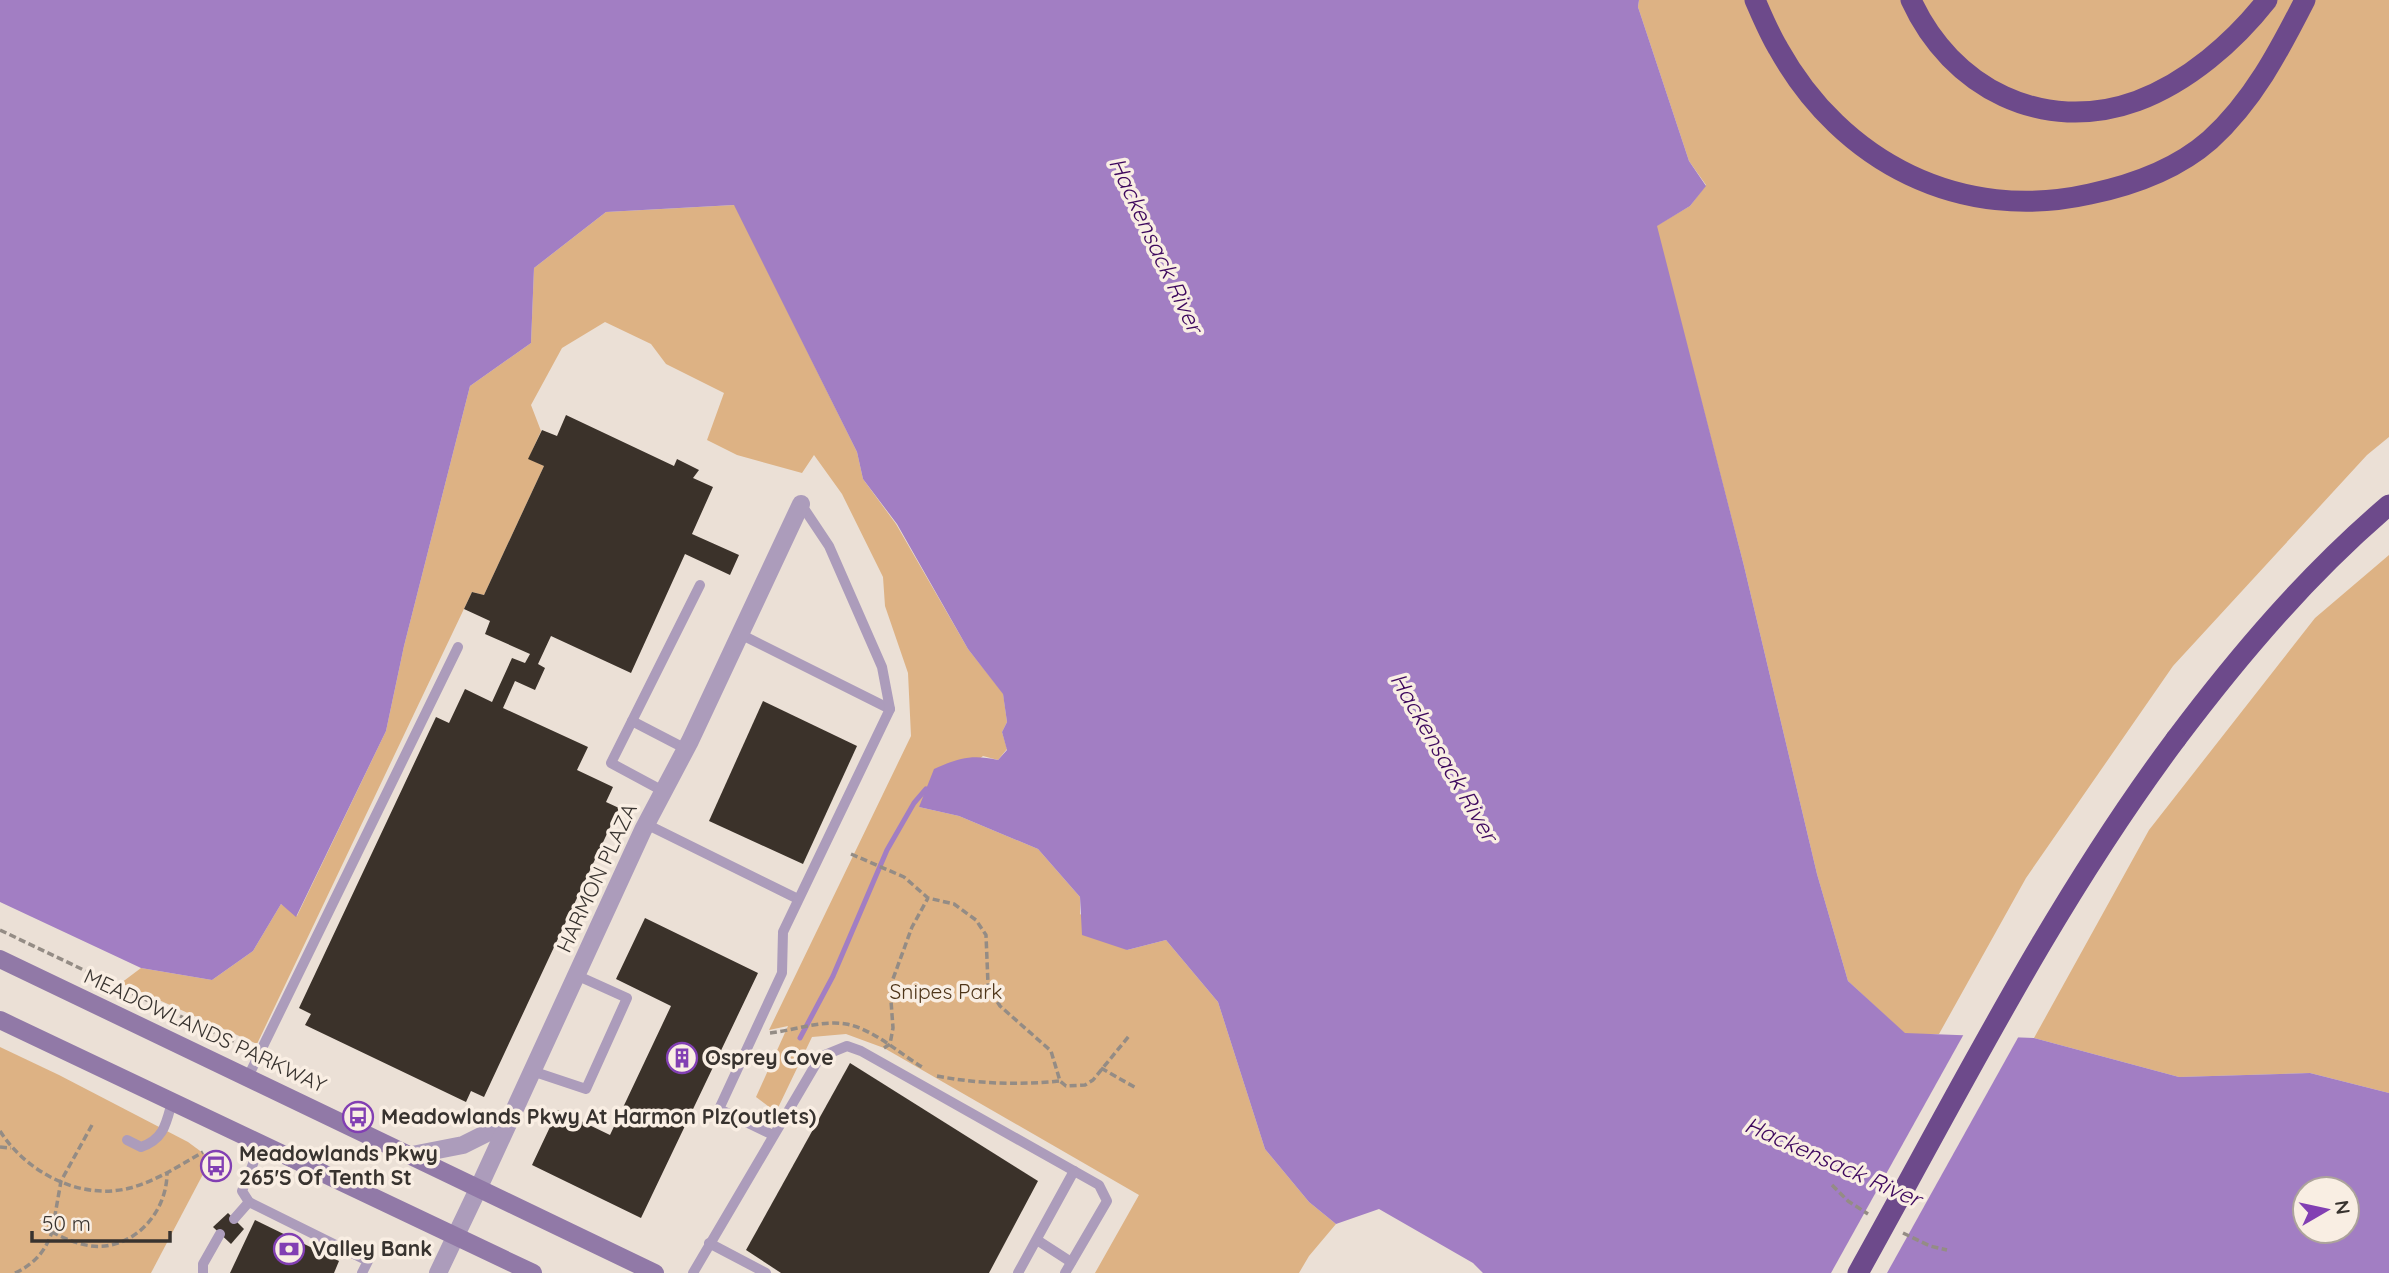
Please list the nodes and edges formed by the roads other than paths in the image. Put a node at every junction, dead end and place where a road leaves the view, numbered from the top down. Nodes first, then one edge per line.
1 (1755, 0) edge
2 (1911, 0) edge
3 (2267, 0) edge
4 (2305, 0) edge
5 (801, 504) joint
6 (2389, 505) edge
7 (700, 585) dead end
8 (740, 634) junction
9 (458, 647) dead end
10 (890, 709) junction
11 (632, 721) junction
12 (686, 749) junction
13 (663, 791) junction
14 (646, 824) junction
15 (799, 899) junction
16 (0, 959) edge
17 (576, 975) junction
18 (0, 1020) edge
19 (532, 1071) junction
20 (248, 1077) junction
21 (172, 1102) junction
22 (509, 1122) junction
23 (774, 1135) junction
24 (127, 1140) dead end
25 (261, 1144) junction
26 (412, 1155) junction
27 (1074, 1171) junction
28 (479, 1187) junction
29 (249, 1202) junction
30 (234, 1219) dead end
31 (220, 1234) dead end
32 (455, 1237) junction
33 (1037, 1240) junction
34 (709, 1243) junction
35 (1068, 1268) edge
36 (204, 1273) edge
37 (362, 1273) edge
38 (438, 1273) edge
39 (533, 1273) edge
40 (655, 1273) edge
41 (693, 1273) edge
42 (766, 1273) edge
43 (1018, 1273) edge
44 (1858, 1273) edge

1 - 4 highway
2 - 3 highway
5 - 8 street, HARMON PLAZA
5 - 10 lane
6 - 44 highway, bridge
7 - 11 lane
8 - 10 lane
8 - 12 street, HARMON PLAZA
9 - 20 lane
10 - 15 lane
11 - 12 lane
11 - 13 lane
12 - 13 street, HARMON PLAZA
13 - 14 street, HARMON PLAZA
14 - 15 lane
14 - 17 street, HARMON PLAZA
15 - 23 lane
16 - 20 main road, MEADOWLANDS PARKWAY
17 - 19 street, HARMON PLAZA
17 - 19 lane
18 - 21 main road
19 - 22 street, HARMON PLAZA
20 - 26 main road, MEADOWLANDS PARKWAY
21 - 24 lane
21 - 25 main road
22 - 26 street
22 - 28 street, HARMON PLAZA
23 - 27 lane
23 - 34 lane
25 - 29 lane
25 - 32 main road
26 - 28 main road, MEADOWLANDS PARKWAY
27 - 33 lane
27 - 35 lane
28 - 32 street, HARMON PLAZA
28 - 40 main road, MEADOWLANDS PARKWAY
29 - 30 lane
29 - 37 lane
31 - 36 lane
32 - 38 street, HARMON PLAZA
32 - 39 main road
33 - 35 lane
33 - 43 lane
34 - 41 lane
34 - 42 lane

